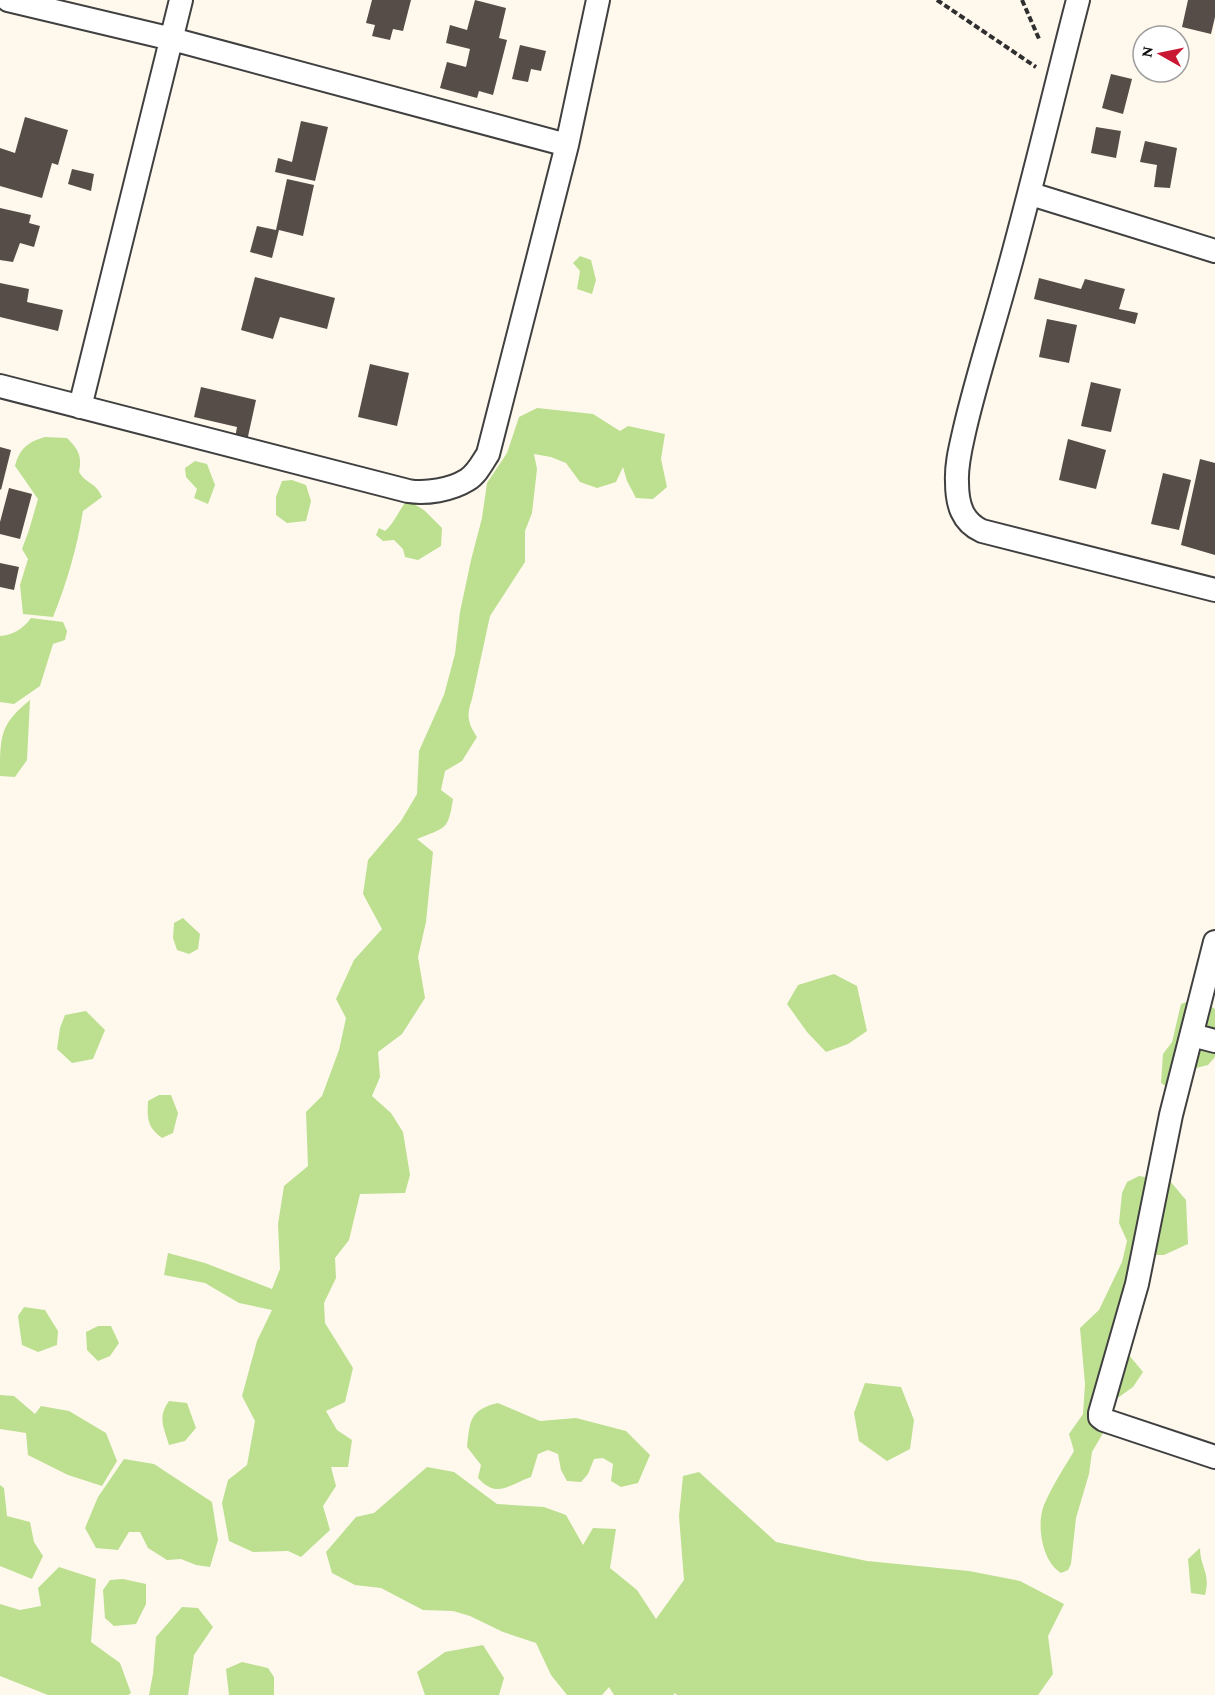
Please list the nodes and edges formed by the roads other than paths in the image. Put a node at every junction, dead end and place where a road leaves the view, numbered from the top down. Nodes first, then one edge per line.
1 (8, 0) edge
2 (181, 0) edge
3 (598, 0) edge
4 (1078, 0) edge
5 (172, 39) junction
6 (567, 145) junction
7 (1031, 194) junction
8 (1215, 251) edge
9 (0, 386) edge
10 (80, 407) junction
11 (1215, 590) edge
12 (1215, 942) edge
13 (1192, 1035) junction
14 (1215, 1041) edge
15 (1215, 1457) edge

1 - 5 street
2 - 5 street
3 - 6 street
4 - 7 street
5 - 6 street
5 - 10 street
6 - 10 street
7 - 8 street
7 - 11 street
9 - 10 street
12 - 13 street
13 - 14 street
13 - 15 street

